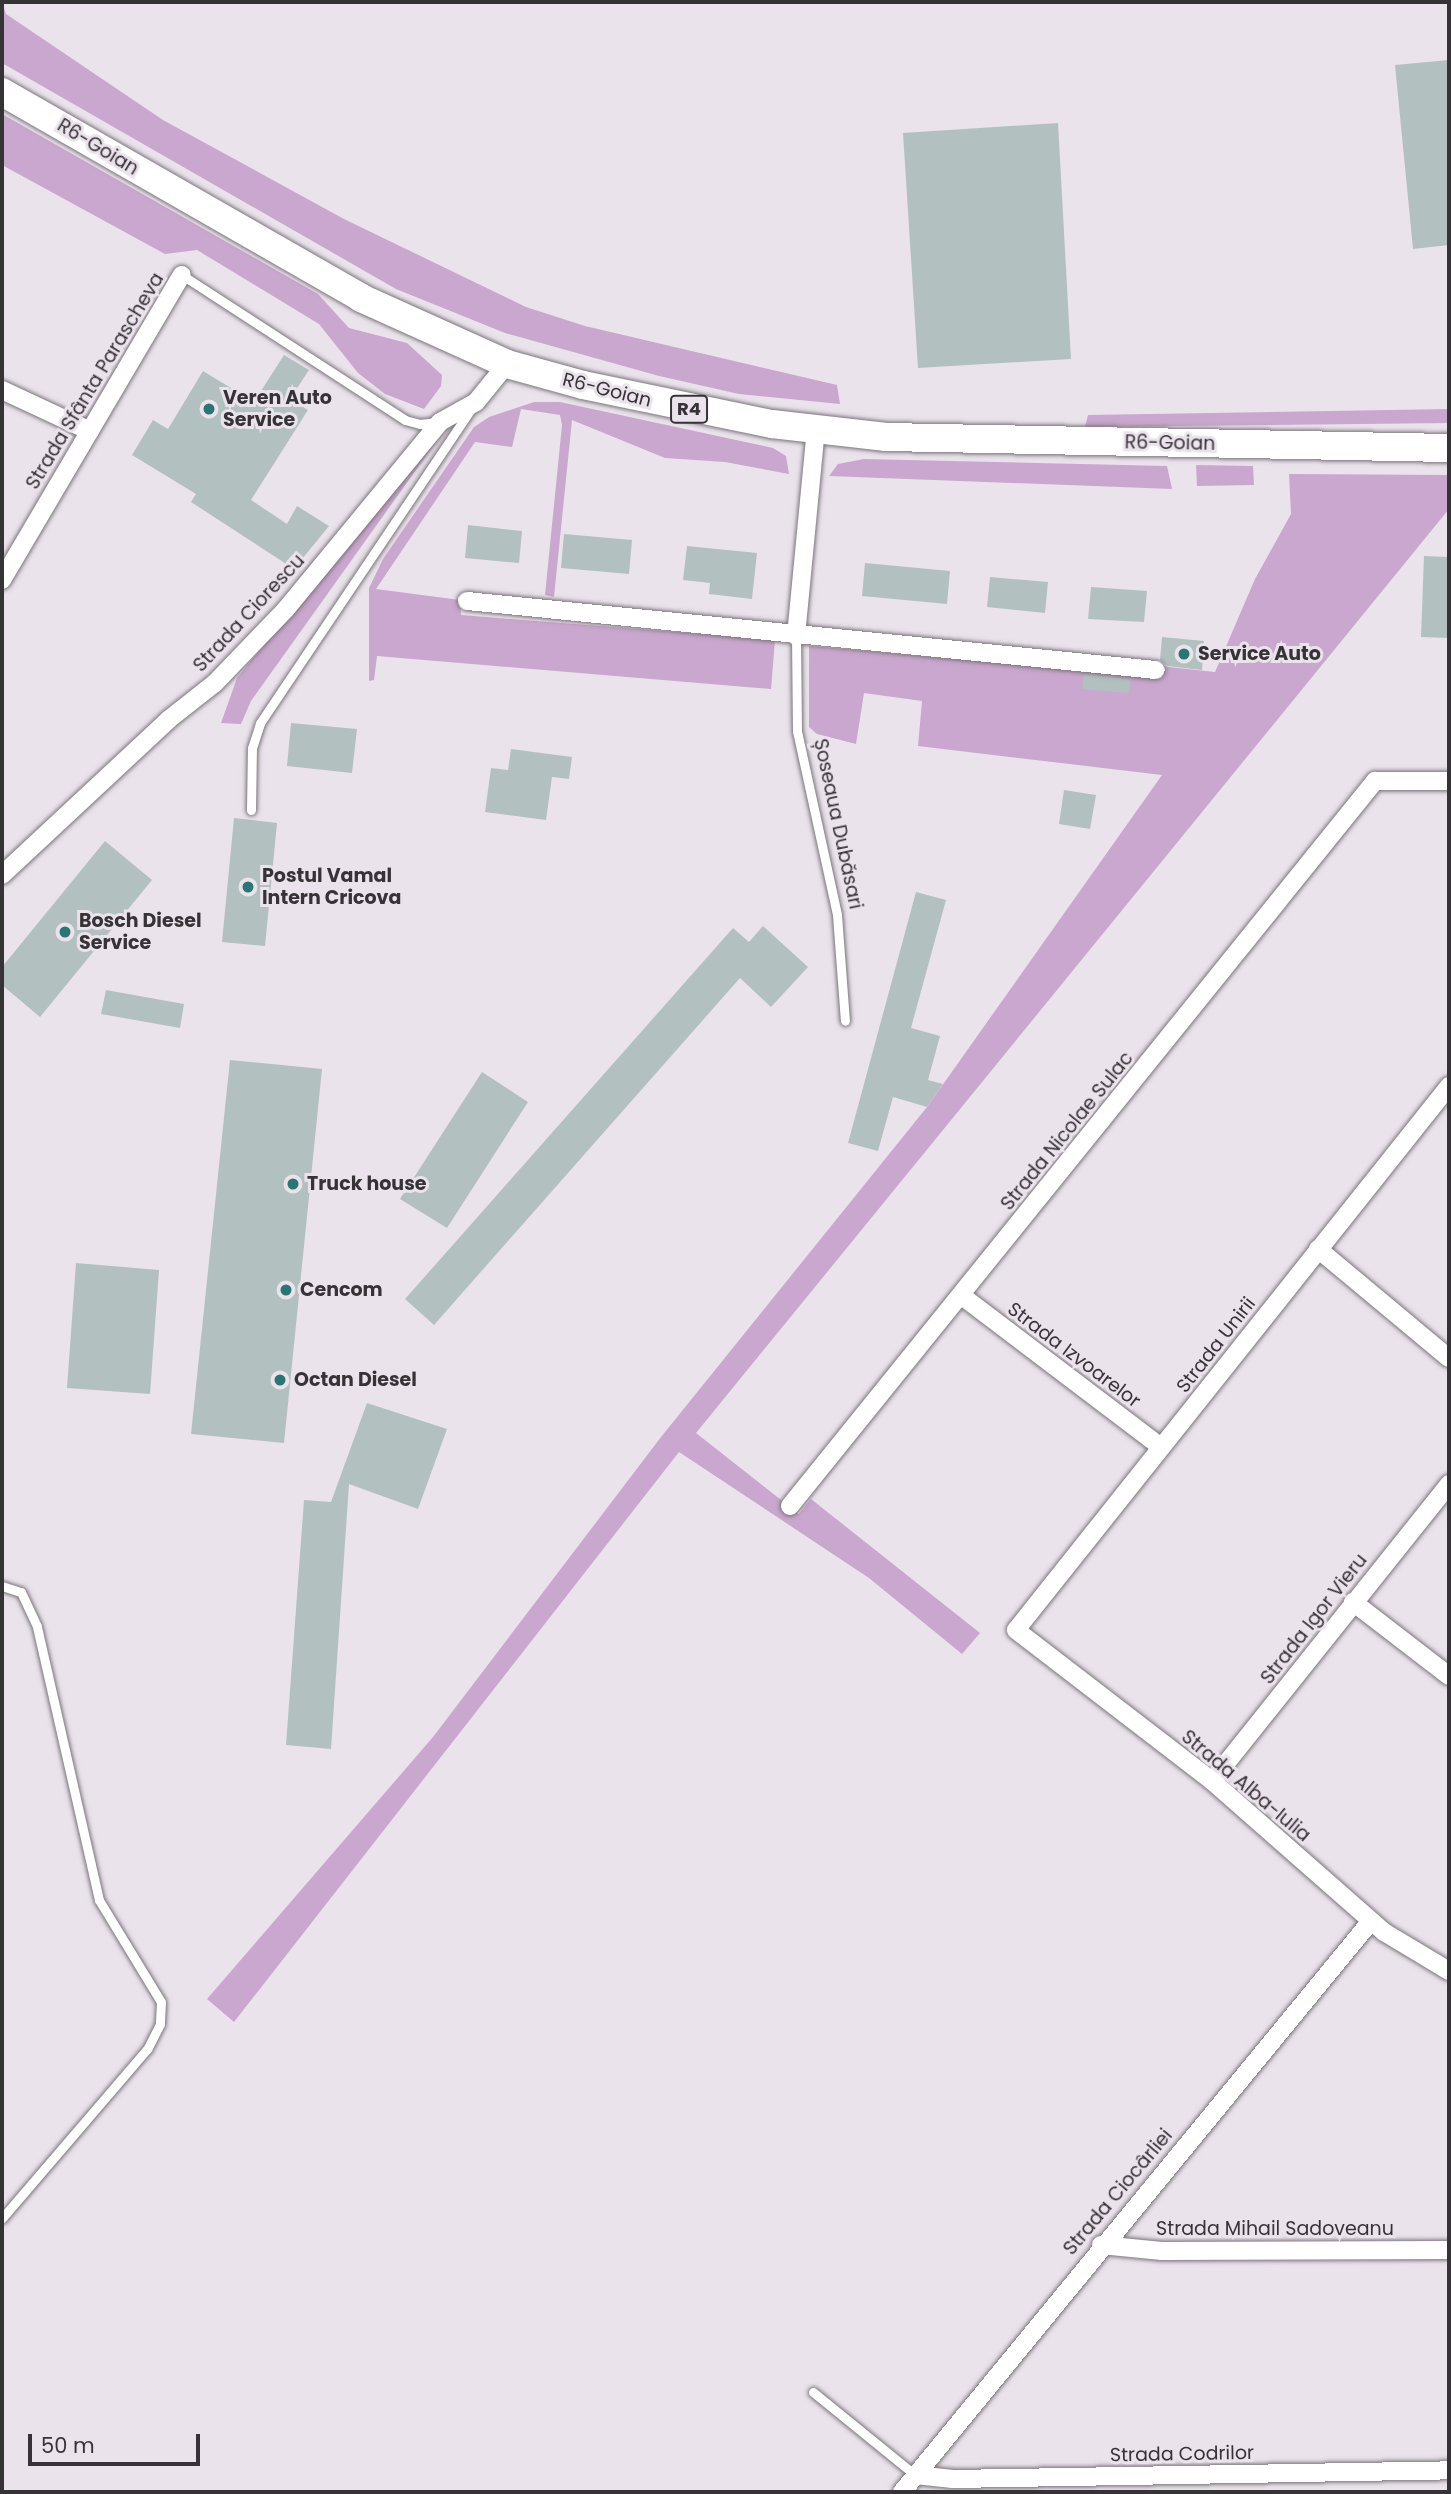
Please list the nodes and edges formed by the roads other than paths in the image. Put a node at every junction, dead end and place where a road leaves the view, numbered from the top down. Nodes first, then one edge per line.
1 (2, 92) edge
2 (182, 275) joint
3 (507, 364) junction
4 (2, 390) edge
5 (476, 402) junction
6 (440, 422) junction
7 (816, 429) junction
8 (90, 431) junction
9 (1449, 448) edge
10 (2, 580) edge
11 (467, 601) dead end
12 (796, 636) junction
13 (1156, 670) dead end
14 (1449, 781) edge
15 (251, 810) dead end
16 (2, 875) edge
17 (845, 1021) dead end
18 (1449, 1086) edge
19 (1318, 1249) junction
20 (962, 1296) junction
21 (1449, 1358) edge
22 (1161, 1447) junction
23 (1449, 1484) edge
24 (790, 1506) dead end
25 (2, 1586) edge
26 (1353, 1602) junction
27 (1016, 1630) joint
28 (1449, 1676) edge
29 (1212, 1782) junction
30 (1371, 1921) junction
31 (1449, 1971) edge
32 (2, 2218) edge
33 (1101, 2245) junction
34 (1449, 2250) edge
35 (813, 2392) dead end
36 (1449, 2470) edge
37 (915, 2475) junction
38 (902, 2492) edge

1 - 3 main road, R6-Goian / R4
2 - 6 lane
2 - 8 street, Strada Sfânta Parascheva
3 - 5 street, Strada Ciorescu
3 - 7 main road, R6-Goian / R4
4 - 8 street
5 - 6 street, Strada Ciorescu
5 - 15 lane
6 - 16 street, Strada Ciorescu
7 - 9 main road, R6-Goian / R4
7 - 12 street, Șoseaua Dubăsari
8 - 10 street, Strada Sfânta Parascheva
11 - 12 street
12 - 13 street
12 - 17 lane, Șoseaua Dubăsari
14 - 20 street, Strada Nicolae Sulac
18 - 19 street, Strada Unirii
19 - 21 street
19 - 22 street, Strada Unirii
20 - 22 street, Strada Izvoarelor
20 - 24 street, Strada Nicolae Sulac
22 - 27 street, Strada Unirii
23 - 26 street, Strada Igor Vieru
25 - 32 lane
26 - 28 street
26 - 29 street, Strada Igor Vieru
27 - 29 street, Strada Alba-Iulia
29 - 30 street, Strada Alba-Iulia
30 - 31 street, Strada Alba-Iulia
30 - 33 street, Strada Ciocârliei
33 - 34 street, Strada Mihail Sadoveanu
33 - 37 street, Strada Ciocârliei
35 - 37 lane
36 - 37 street, Strada Codrilor
37 - 38 street, Strada Ciocârliei

